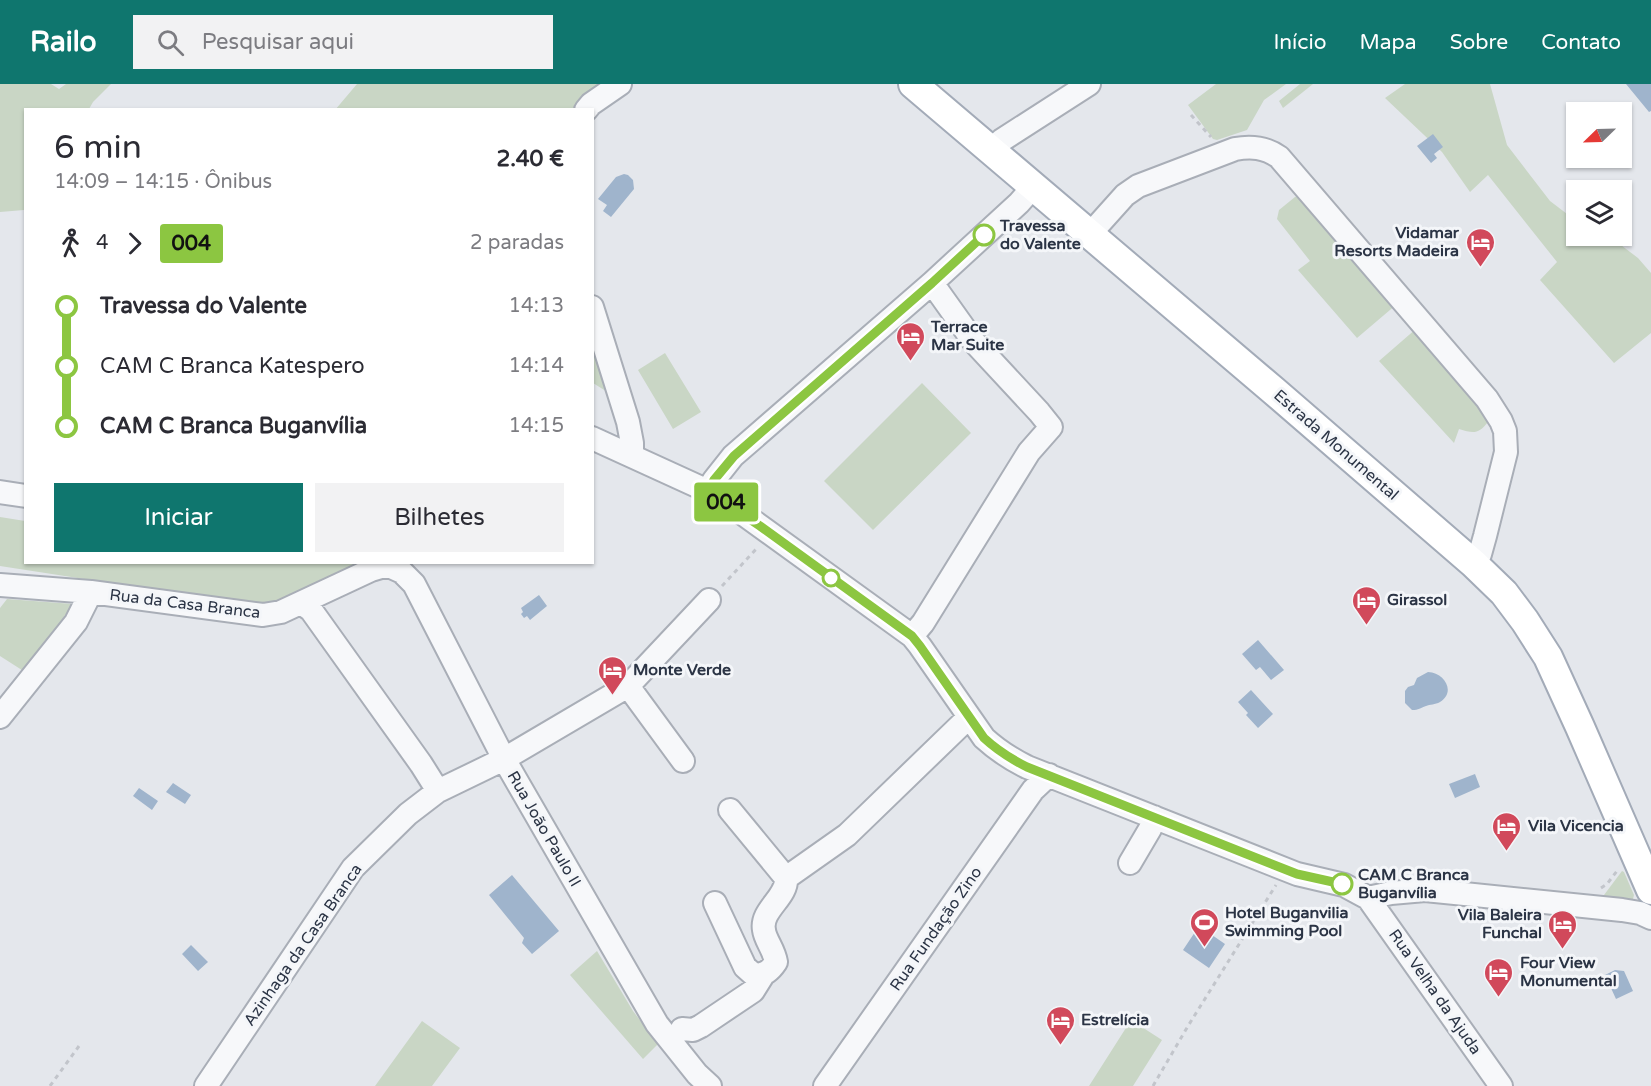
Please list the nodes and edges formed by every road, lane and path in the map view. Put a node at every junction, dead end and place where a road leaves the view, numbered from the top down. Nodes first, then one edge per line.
1 (620, 84) edge
2 (913, 84) edge
3 (1089, 84) edge
4 (588, 108) edge
5 (1191, 115) dead end
6 (991, 150) junction
7 (1224, 152) junction
8 (1034, 186) junction
9 (1090, 234) junction
10 (932, 283) junction
11 (594, 313) edge
12 (594, 439) edge
13 (632, 456) junction
14 (708, 491) junction
15 (0, 492) edge
16 (24, 496) edge
17 (763, 541) dead end
18 (1474, 564) junction
19 (385, 565) edge
20 (0, 585) edge
21 (91, 592) junction
22 (709, 600) joint
23 (302, 603) junction
24 (912, 636) junction
25 (628, 686) junction
26 (0, 717) edge
27 (969, 717) junction
28 (504, 759) junction
29 (683, 761) dead end
30 (1049, 775) junction
31 (438, 791) junction
32 (730, 810) dead end
33 (1619, 815) junction
34 (1154, 818) junction
35 (1651, 846) edge
36 (1130, 863) dead end
37 (1620, 864) dead end
38 (786, 878) junction
39 (1279, 880) dead end
40 (1651, 890) edge
41 (1598, 891) dead end
42 (1368, 898) junction
43 (715, 903) dead end
44 (1651, 918) edge
45 (763, 975) junction
46 (682, 1029) dead end
47 (79, 1046) dead end
48 (50, 1086) edge
49 (206, 1086) edge
50 (710, 1086) edge
51 (825, 1086) edge
52 (1153, 1086) edge
53 (1501, 1086) edge

1 - 4 street
2 - 6 main road, Estrada Monumental
3 - 6 street
5 - 7 path
6 - 8 main road, Estrada Monumental
7 - 9 street
7 - 18 street
8 - 9 main road, Estrada Monumental
8 - 10 street
9 - 18 main road, Estrada Monumental
10 - 14 street
10 - 24 street
11 - 13 street
12 - 13 street
13 - 14 street
14 - 24 street
15 - 16 street
17 - 22 path
18 - 33 main road, Estrada Monumental
19 - 23 street, Rua da Casa Branca
19 - 28 street, Rua João Paulo II
20 - 21 street, Rua da Casa Branca
21 - 23 street, Rua da Casa Branca
21 - 26 street
22 - 25 street, Azinhaga da Casa Branca
23 - 31 street
24 - 27 street
25 - 28 street, Azinhaga da Casa Branca
25 - 29 street
27 - 30 street
27 - 38 street
28 - 31 street, Azinhaga da Casa Branca
28 - 50 street, Rua João Paulo II
30 - 34 street
30 - 51 street, Rua Fundação Zino
31 - 49 street, Azinhaga da Casa Branca
32 - 38 street
33 - 35 main road
33 - 40 main road, Estrada Monumental
34 - 36 street
34 - 42 street
37 - 41 path
38 - 45 street
39 - 52 path
42 - 44 street
42 - 53 street, Rua Velha da Ajuda
43 - 45 street
45 - 46 street
47 - 48 path

